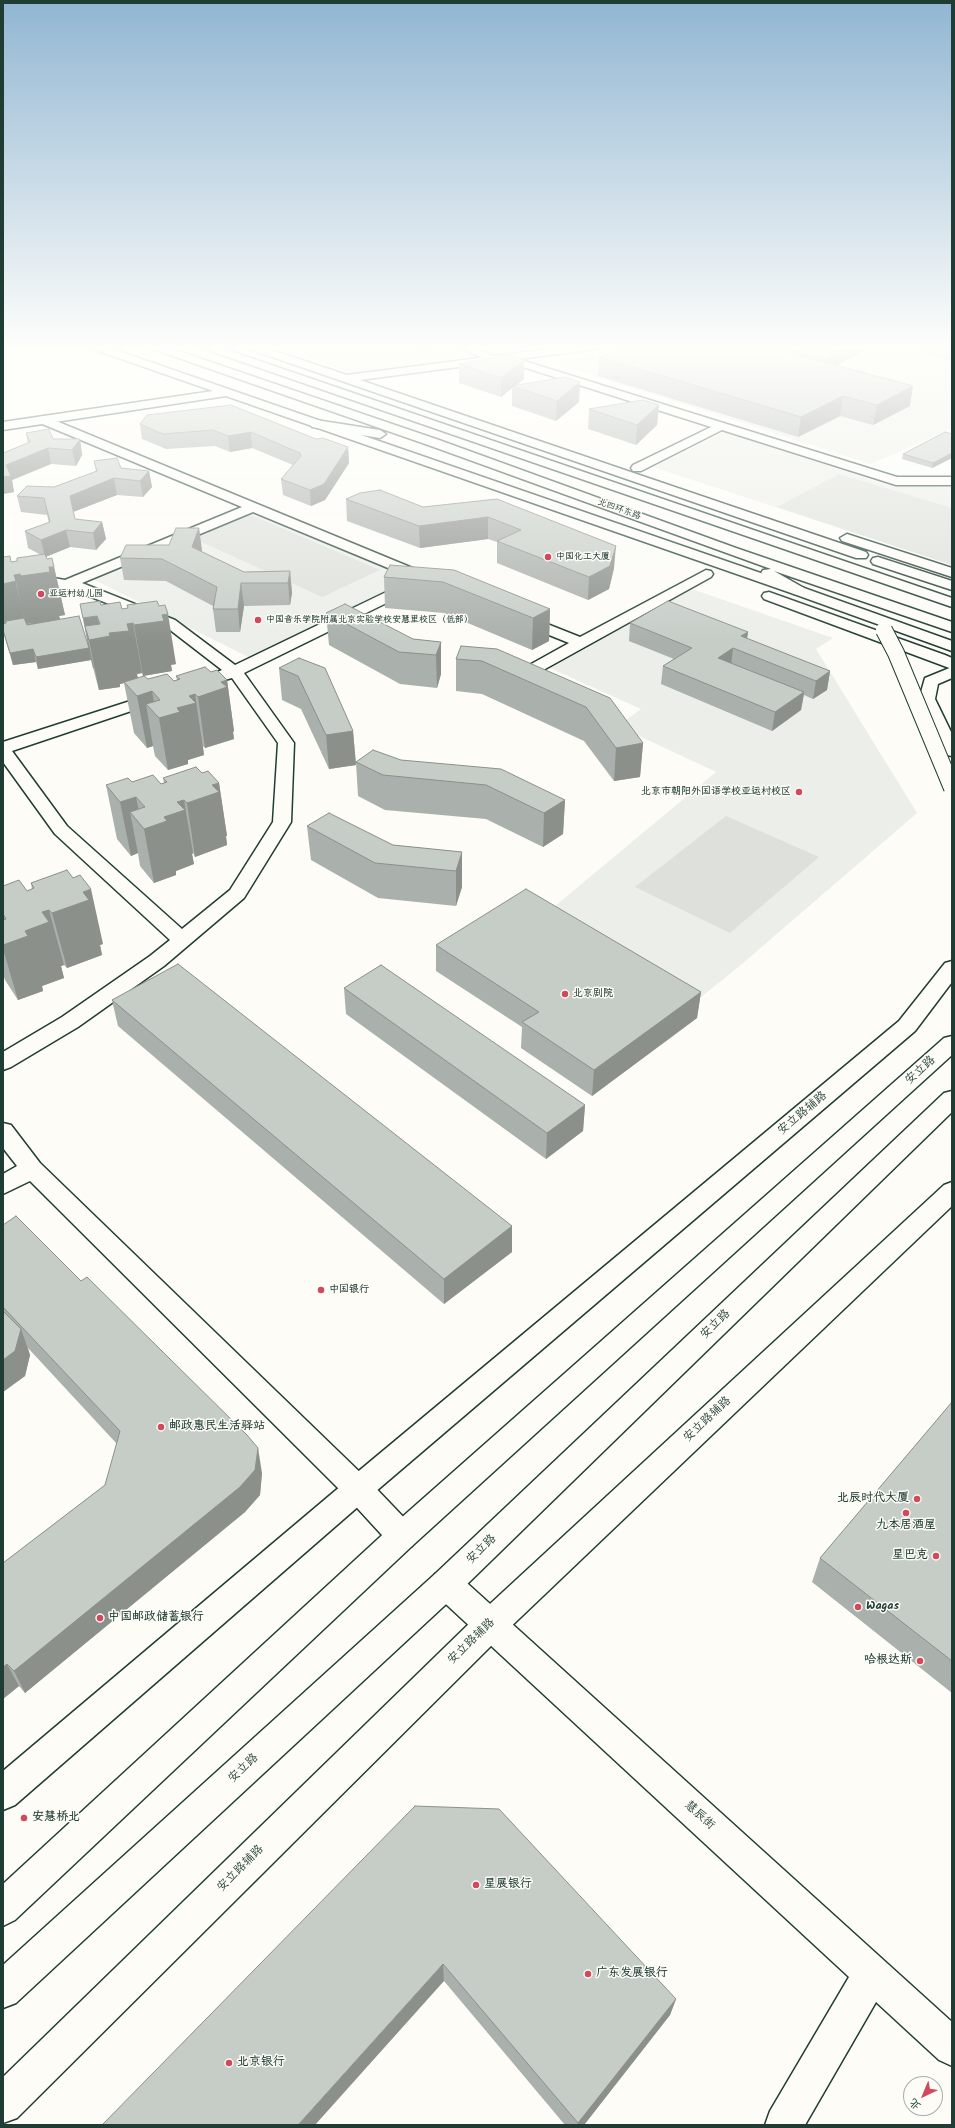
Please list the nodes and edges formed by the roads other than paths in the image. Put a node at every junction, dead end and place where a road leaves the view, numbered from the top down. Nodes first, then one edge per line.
1 (102, 444) edge
2 (374, 444) edge
3 (439, 444) edge
4 (493, 444) edge
5 (536, 444) edge
6 (565, 444) edge
7 (684, 444) edge
8 (779, 444) edge
9 (427, 463) junction
10 (637, 468) junction
11 (952, 481) edge
12 (253, 507) junction
13 (756, 534) junction
14 (731, 551) junction
15 (861, 555) junction
16 (663, 558) dead end
17 (692, 569) dead end
18 (3, 573) edge
19 (952, 573) edge
20 (706, 574) junction
21 (922, 576) junction
22 (721, 579) dead end
23 (952, 579) edge
24 (65, 585) junction
25 (952, 586) edge
26 (799, 592) junction
27 (759, 593) dead end
28 (952, 603) edge
29 (507, 612) edge
30 (870, 616) junction
31 (952, 627) edge
32 (580, 643) junction
33 (952, 646) edge
34 (952, 664) edge
35 (233, 672) junction
36 (952, 672) edge
37 (521, 676) edge
38 (203, 682) edge
39 (174, 692) edge
40 (3, 749) edge
41 (952, 751) edge
42 (952, 788) edge
43 (182, 940) junction
44 (952, 968) edge
45 (952, 1043) edge
46 (3, 1062) edge
47 (952, 1099) edge
48 (3, 1131) edge
49 (32, 1169) junction
50 (3, 1185) edge
51 (952, 1191) edge
52 (358, 1490) junction
53 (402, 1536) junction
54 (446, 1584) junction
55 (489, 1626) junction
56 (3, 1793) edge
57 (3, 1908) edge
58 (872, 1973) junction
59 (3, 1990) edge
60 (952, 2047) edge
61 (3, 2104) edge
62 (784, 2125) edge

1 - 12 main road
2 - 9 main road, 北四环东路
3 - 14 main road, 北四环东路
4 - 13 main road
5 - 15 main road
6 - 10 main road
7 - 10 main road
8 - 11 main road
9 - 16 main road
9 - 26 main road, 北四环东路
10 - 19 main road
12 - 24 main road
12 - 35 main road
13 - 15 main road
13 - 28 main road
14 - 26 main road
14 - 31 main road, 北四环东路
15 - 21 main road
17 - 20 main road
18 - 24 main road
20 - 22 main road
20 - 32 main road
21 - 23 main road
21 - 25 main road
24 - 35 main road
26 - 30 main road
27 - 34 main road
29 - 32 main road
30 - 33 main road
30 - 42 main road, bridge
32 - 37 main road
35 - 38 main road
35 - 43 main road
36 - 41 main road
39 - 40 main road
40 - 43 main road
43 - 46 main road
44 - 52 main road, 安立路辅路
45 - 53 main road, 安立路
47 - 54 main road, 安立路
48 - 49 main road
49 - 50 main road
49 - 52 main road
51 - 55 main road, 安立路辅路
52 - 53 main road
52 - 56 main road, 安立路辅路
53 - 57 main road, 安立路
54 - 55 main road, 慧辰街
54 - 59 main road, 安立路
55 - 58 main road, 慧辰街
55 - 61 main road, 安立路辅路
58 - 60 main road, 慧辰街
58 - 62 main road

